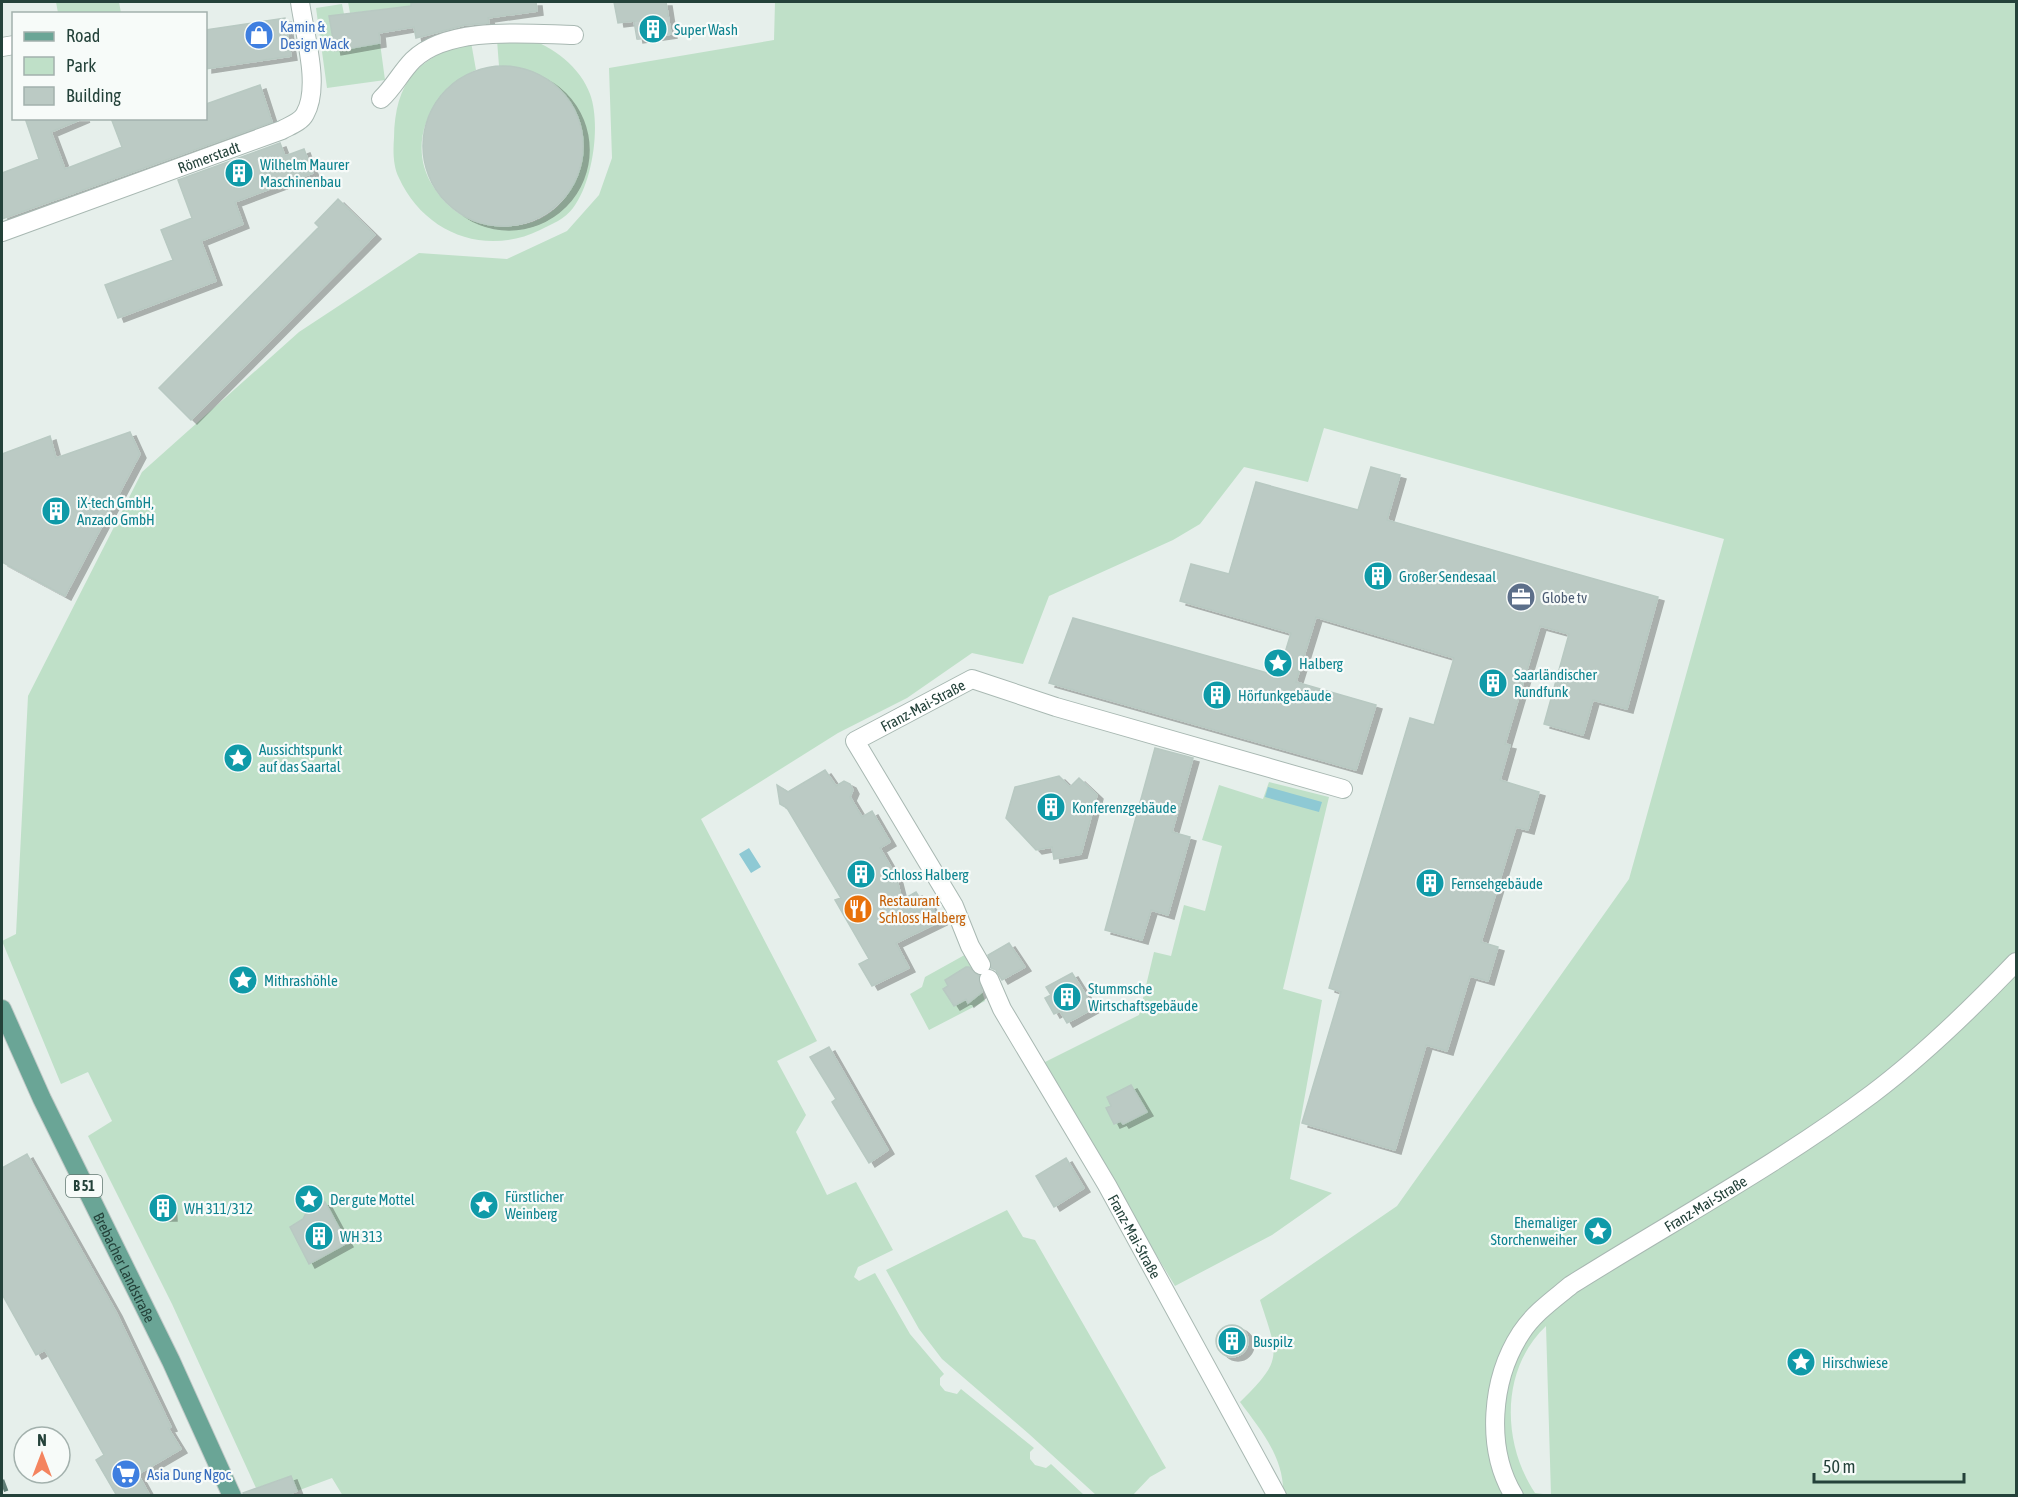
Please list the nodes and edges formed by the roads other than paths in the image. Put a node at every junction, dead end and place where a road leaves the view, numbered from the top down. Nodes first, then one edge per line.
1 (300, 2) edge
2 (574, 34) dead end
3 (381, 99) dead end
4 (2, 232) edge
5 (1343, 789) dead end
6 (2016, 962) edge
7 (2, 1009) edge
8 (232, 1496) edge
9 (1277, 1496) edge
10 (1514, 1496) edge

1 - 4 street, Römerstadt
2 - 3 street
5 - 9 street, Franz-Mai-Straße
6 - 10 street, Franz-Mai-Straße
7 - 8 main road, Brebacher Landstraße / B 51

